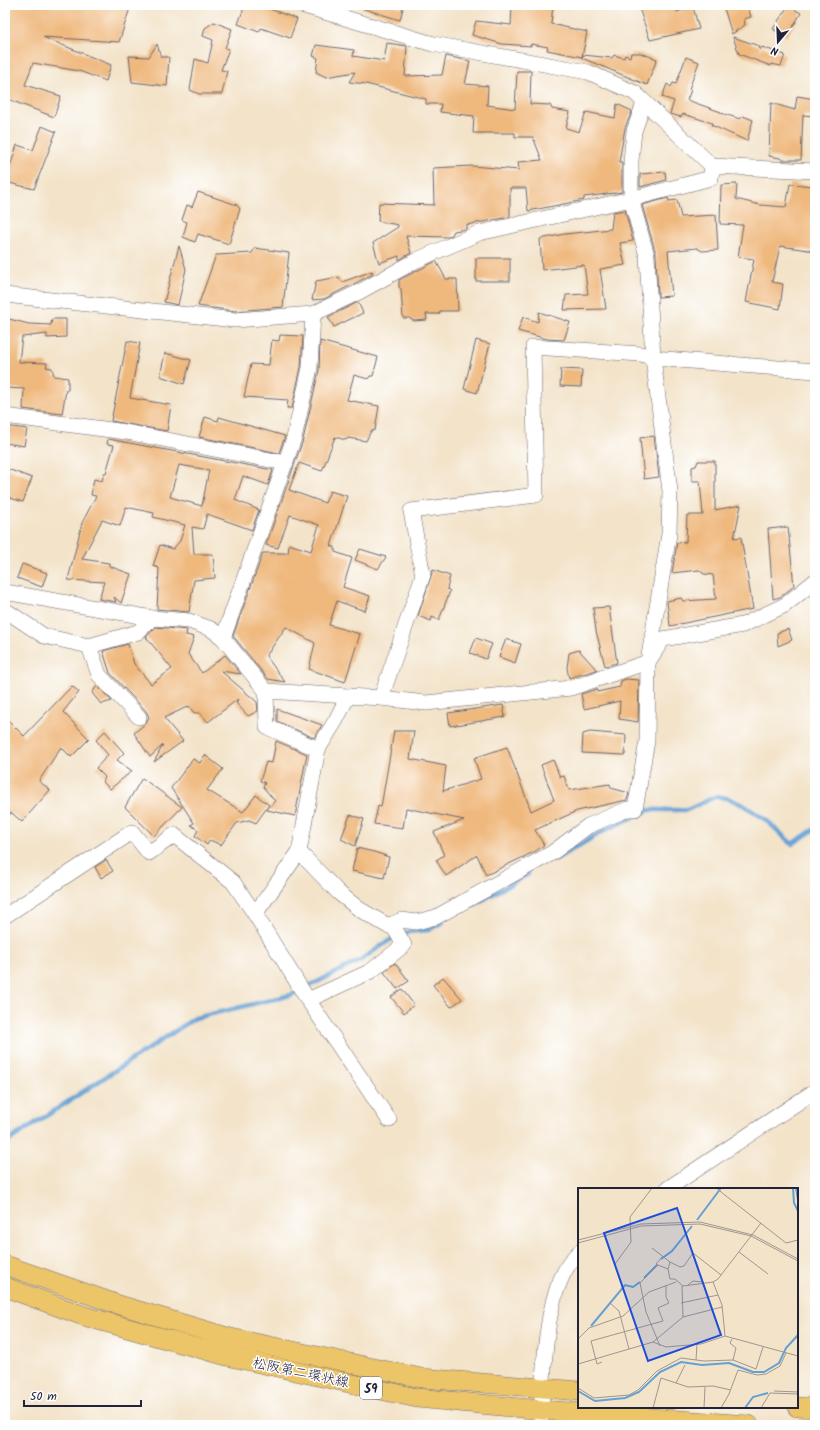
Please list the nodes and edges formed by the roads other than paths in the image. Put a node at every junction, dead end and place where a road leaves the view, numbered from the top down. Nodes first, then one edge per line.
1 (301, 5) edge
2 (644, 103) junction
3 (712, 166) junction
4 (815, 171) edge
5 (631, 199) junction
6 (5, 295) edge
7 (313, 314) junction
8 (653, 358) junction
9 (815, 371) edge
10 (5, 416) edge
11 (286, 463) junction
12 (815, 581) edge
13 (5, 592) edge
14 (5, 610) edge
15 (152, 618) junction
16 (223, 638) junction
17 (89, 646) junction
18 (648, 662) junction
19 (266, 690) junction
20 (348, 696) junction
21 (381, 698) junction
22 (139, 716) dead end
23 (318, 749) junction
24 (299, 852) junction
25 (255, 914) junction
26 (5, 916) edge
27 (393, 925) junction
28 (307, 999) junction
29 (815, 1091) edge
30 (389, 1120) dead end
31 (669, 1188) edge
32 (578, 1253) edge
33 (5, 1265) edge
34 (5, 1287) edge
35 (544, 1389) junction
36 (578, 1392) edge
37 (798, 1407) edge
38 (815, 1408) edge
39 (541, 1418) edge
40 (749, 1425) edge

1 - 2 street
2 - 3 street
2 - 5 street
3 - 4 street
3 - 5 street
5 - 7 street
5 - 8 street
6 - 7 street
7 - 11 street
8 - 9 street
8 - 18 street
8 - 21 street
10 - 11 street
11 - 16 street
12 - 18 street
13 - 15 street
14 - 17 street
15 - 16 street
15 - 17 street
16 - 19 street
17 - 22 street
18 - 21 street
18 - 27 street
19 - 20 street
19 - 23 street
20 - 21 street
20 - 23 street
23 - 24 street
24 - 25 street
24 - 27 street
25 - 26 street
25 - 28 street
27 - 28 street
28 - 30 street
29 - 31 street
32 - 35 street
33 - 35 main road, 松阪第二環状線 / 59
34 - 39 main road, 松阪第二環状線 / 59
35 - 36 main road, 松阪第二環状線 / 59
35 - 39 street
37 - 38 main road
39 - 40 main road, 松阪第二環状線 / 59

